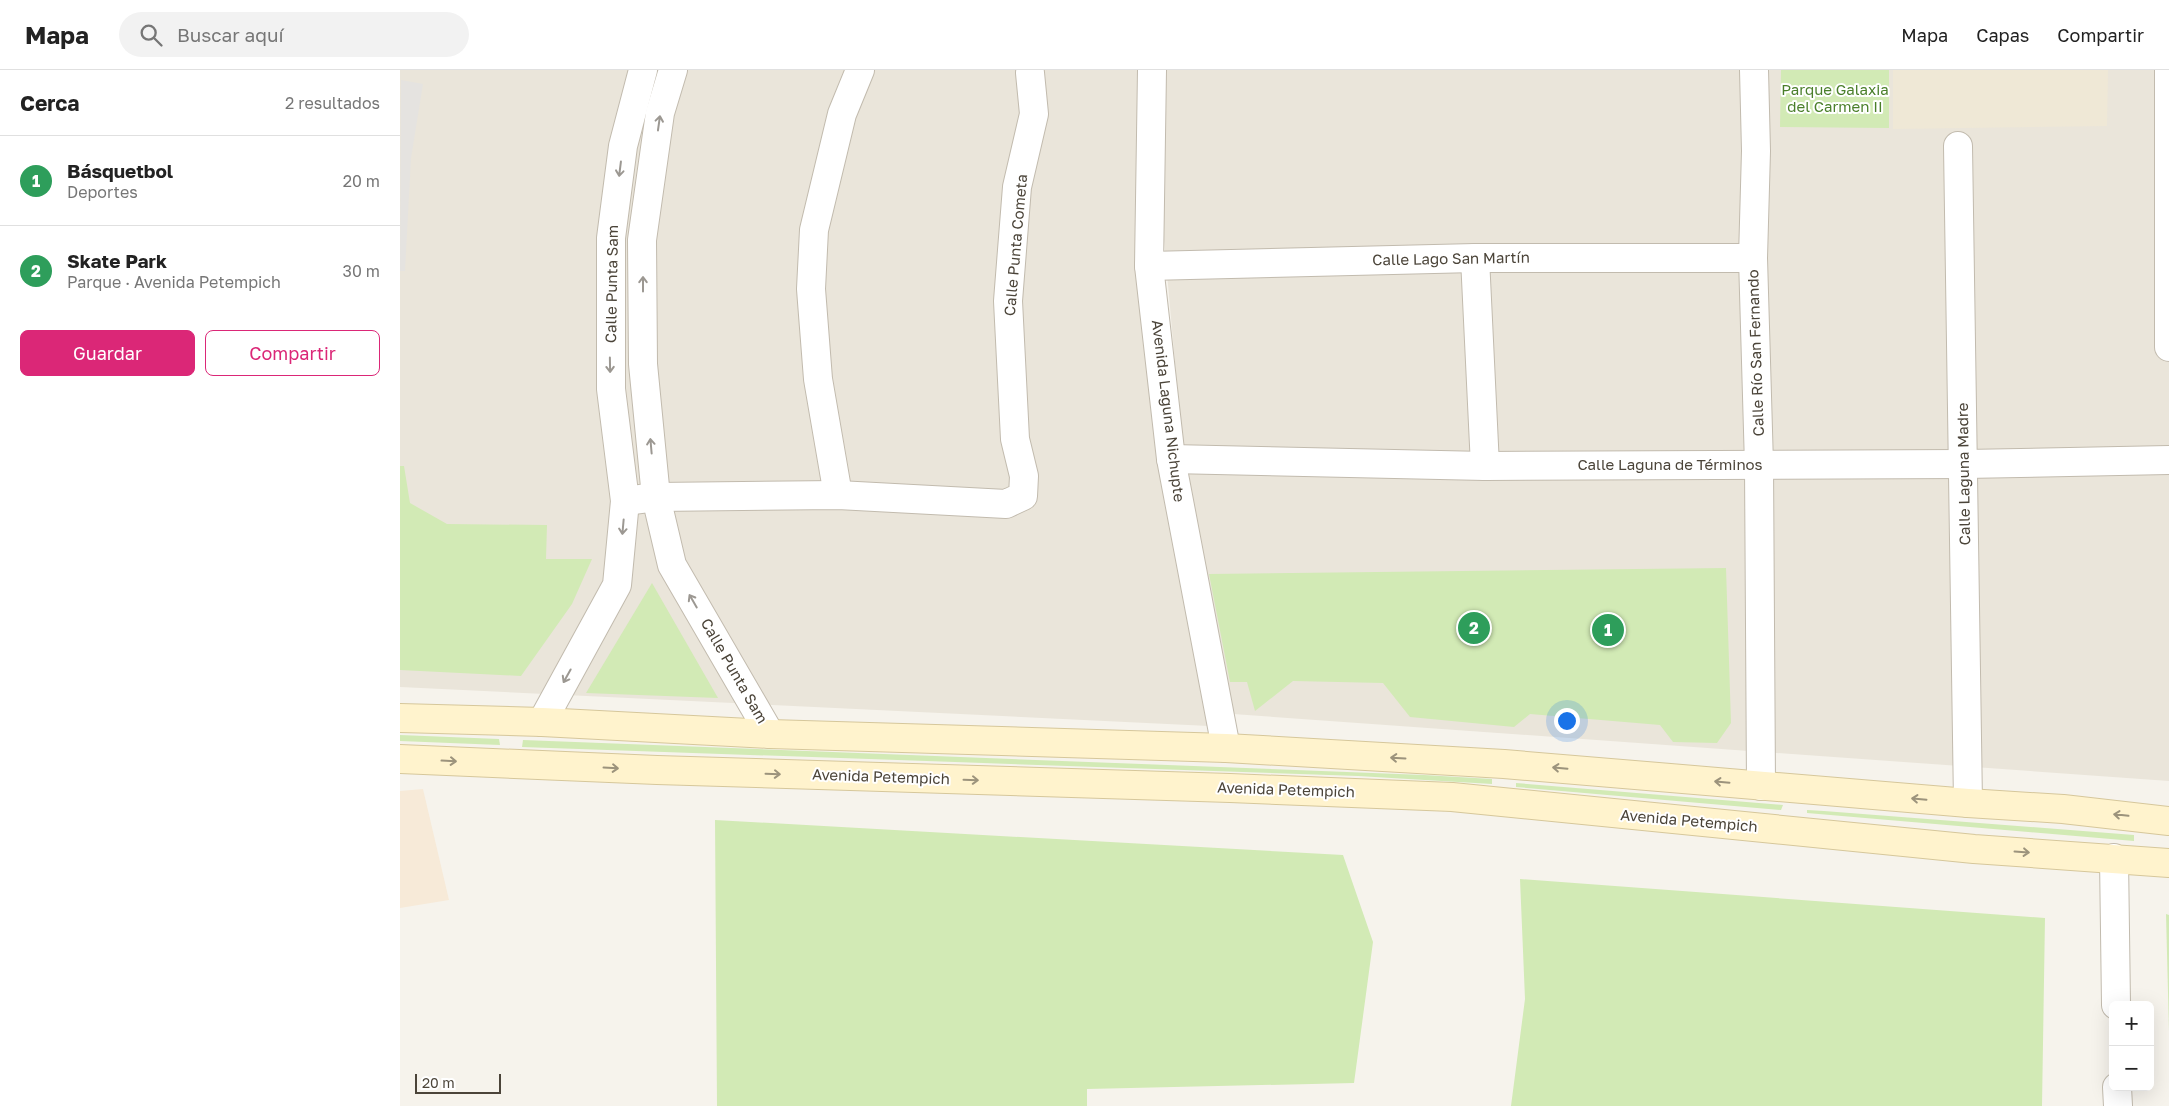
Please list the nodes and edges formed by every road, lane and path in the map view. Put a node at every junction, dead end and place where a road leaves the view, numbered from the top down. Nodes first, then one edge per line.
1 (643, 70) edge
2 (673, 70) edge
3 (860, 70) edge
4 (1152, 70) edge
5 (1754, 70) edge
6 (2169, 70) edge
7 (1030, 73) dead end
8 (1958, 146) dead end
9 (2169, 255) edge
10 (1475, 258) junction
11 (1753, 258) junction
12 (1149, 266) junction
13 (2169, 348) edge
14 (1171, 459) junction
15 (2169, 460) edge
16 (1965, 464) junction
17 (1759, 465) junction
18 (1485, 466) junction
19 (838, 495) junction
20 (656, 497) junction
21 (625, 501) junction
22 (400, 718) edge
23 (542, 722) junction
24 (770, 734) junction
25 (1226, 748) junction
26 (400, 759) edge
27 (1761, 786) junction
28 (1968, 803) junction
29 (2169, 821) edge
30 (2114, 858) junction
31 (2169, 863) edge
32 (2116, 1001) edge
33 (2117, 1091) edge
34 (2118, 1106) edge

1 -> 21 street, Calle Punta Sam
20 -> 2 street, Calle Punta Sam
3 - 19 street
4 - 12 street, Avenida Laguna Nichupte
5 - 11 street, Calle Río San Fernando
6 - 9 street
7 - 19 street, Calle Punta Cometa
8 - 16 street, Calle Laguna Madre
9 - 13 street
10 - 11 street, Calle Lago San Martín
10 - 12 street, Calle Lago San Martín
10 - 18 street
11 - 17 street, Calle Río San Fernando
12 - 14 street, Avenida Laguna Nichupte
14 - 18 street, Calle Laguna de Términos
14 - 25 street, Avenida Laguna Nichupte
15 - 16 street, Calle Laguna de Términos
16 - 17 street, Calle Laguna de Términos
16 - 28 street, Calle Laguna Madre
17 - 18 street, Calle Laguna de Términos
17 - 27 street, Calle Río San Fernando
19 - 20 street
20 - 21 street
24 -> 20 street, Calle Punta Sam
21 -> 23 street, Calle Punta Sam
22 - 23 main road
23 - 24 main road
24 - 25 main road
27 -> 25 main road
26 -> 30 main road, Avenida Petempich
28 -> 27 main road
29 -> 28 main road
30 - 31 main road, Avenida Petempich
30 - 32 street
33 - 34 street

